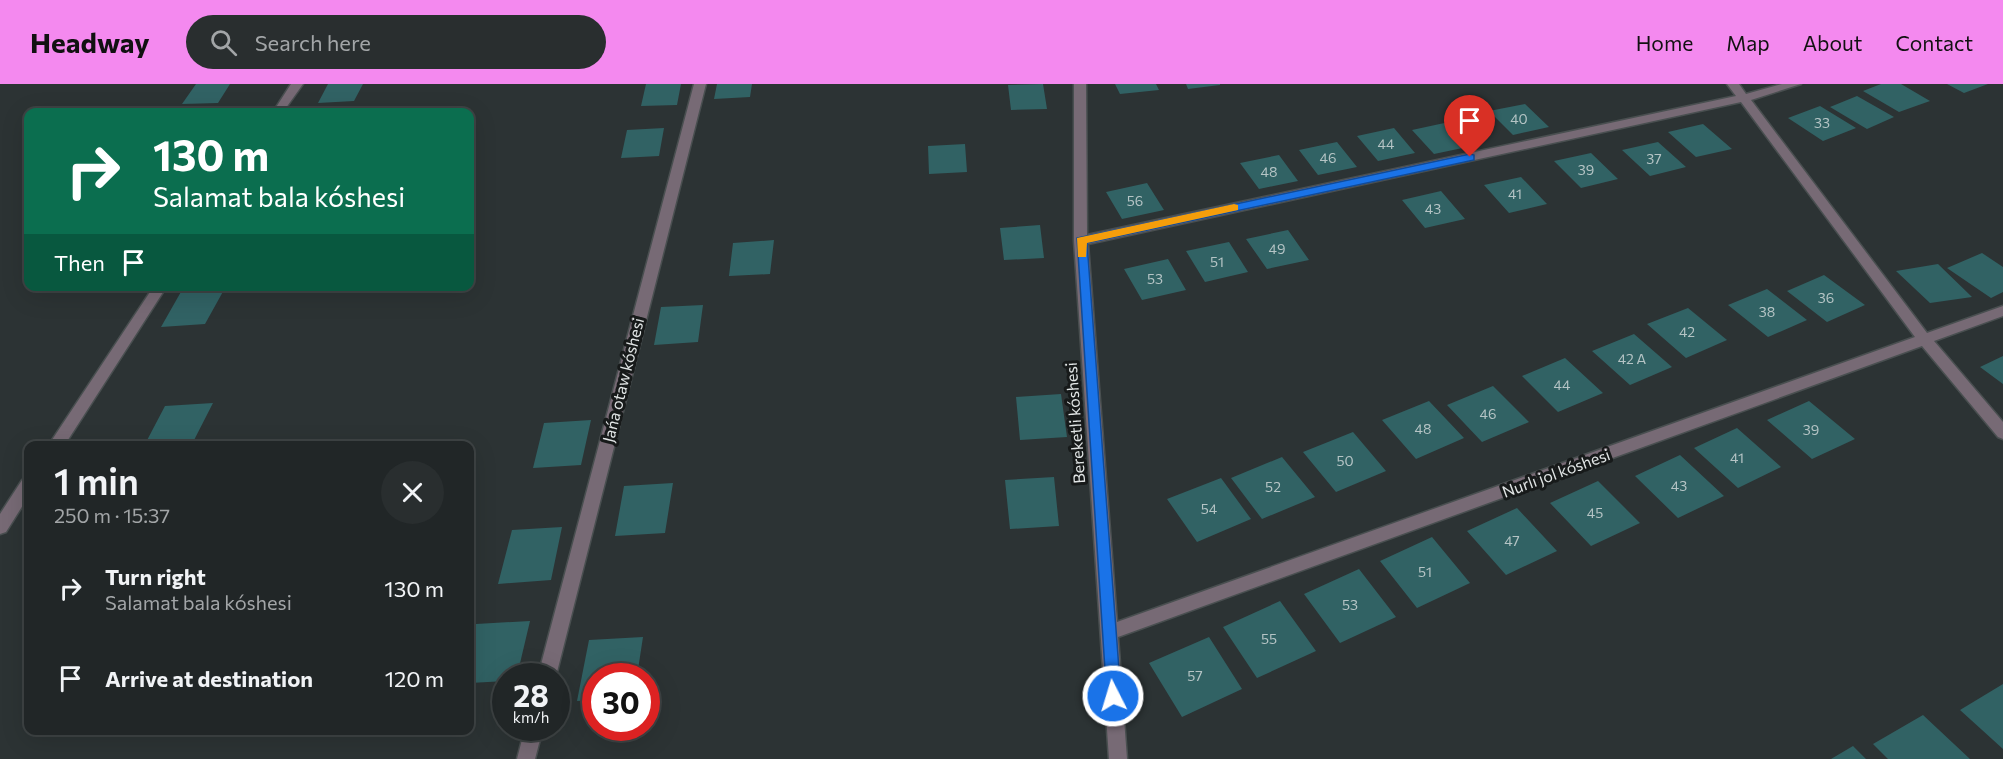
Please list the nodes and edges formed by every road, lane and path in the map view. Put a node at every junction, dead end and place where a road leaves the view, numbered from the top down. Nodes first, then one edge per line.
1 (297, 84) edge
2 (700, 84) edge
3 (1080, 84) edge
4 (1732, 84) edge
5 (1795, 84) edge
6 (1745, 98) junction
7 (281, 108) edge
8 (1081, 241) junction
9 (158, 291) edge
10 (2003, 311) edge
11 (1925, 340) junction
12 (2003, 433) edge
13 (58, 441) edge
14 (24, 491) edge
15 (0, 527) edge
16 (1108, 633) junction
17 (551, 663) edge
18 (531, 741) edge
19 (526, 759) edge
20 (1118, 759) edge

1 - 7 street
2 - 17 street, Jańa otaw kóshesi
3 - 8 street, Bereketli kóshesi
4 - 6 street
5 - 6 street
6 - 8 street
6 - 11 street
8 - 16 street, Bereketli kóshesi
9 - 13 street
10 - 11 street, Nurlı jol kóshesi
11 - 12 street
11 - 16 street, Nurlı jol kóshesi
14 - 15 street
16 - 20 street, Bereketli kóshesi
18 - 19 street

